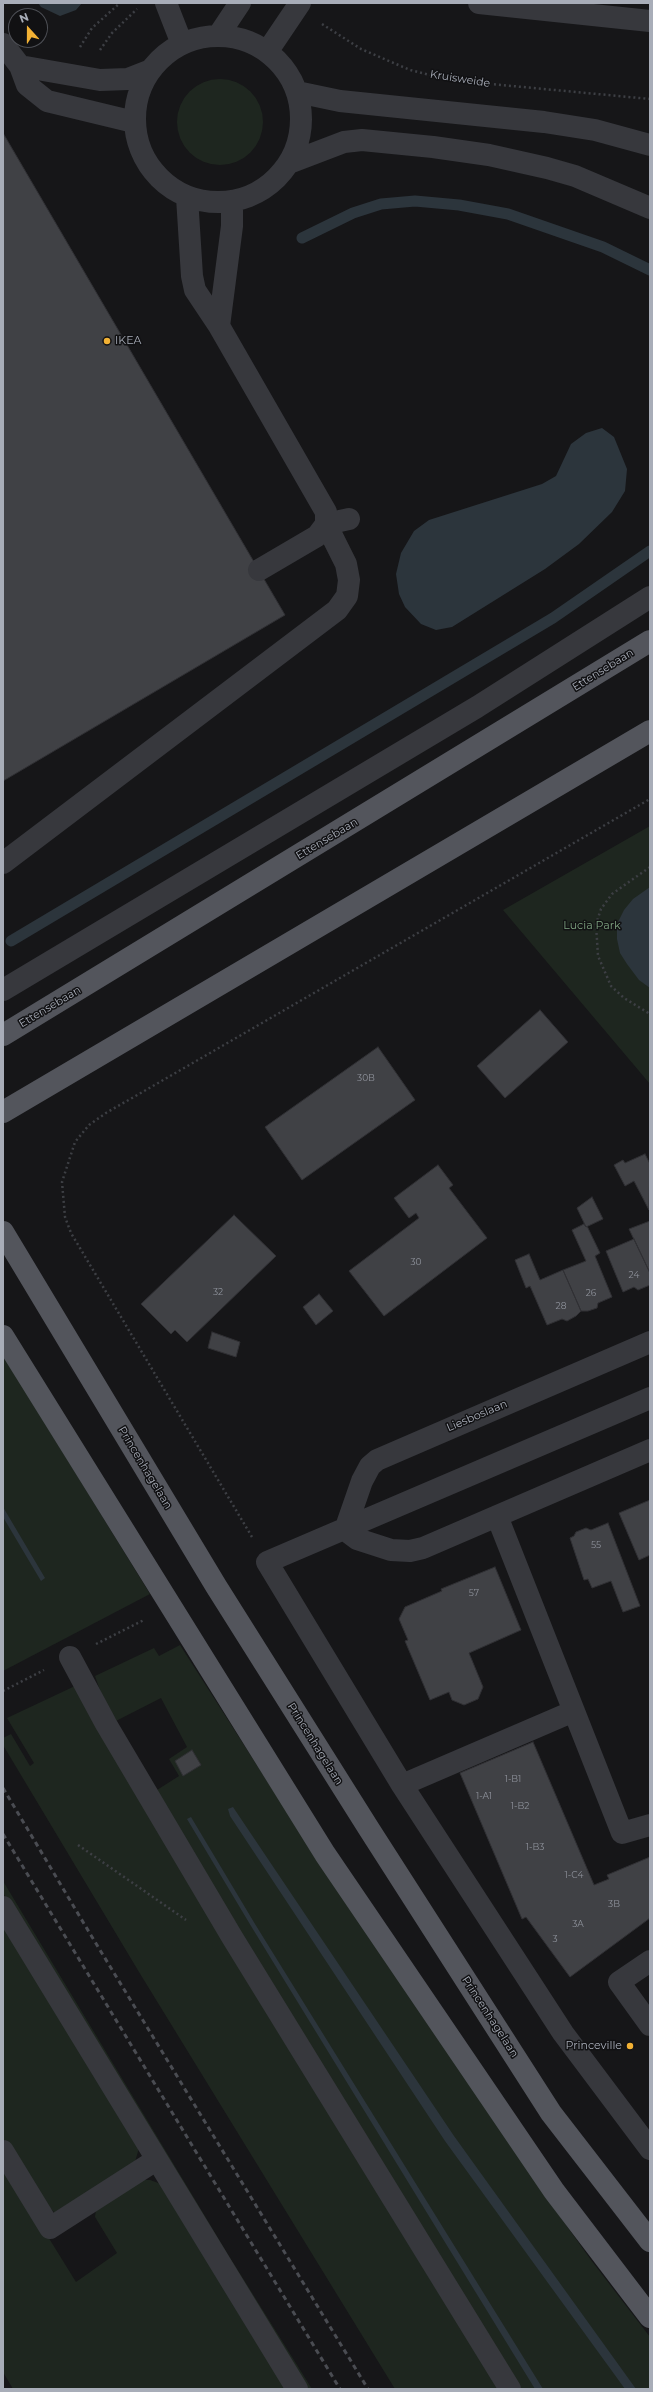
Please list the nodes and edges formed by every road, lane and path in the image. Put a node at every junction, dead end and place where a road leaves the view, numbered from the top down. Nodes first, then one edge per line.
1 (166, 3) edge
2 (240, 3) edge
3 (479, 3) edge
4 (298, 5) edge
5 (650, 21) edge
6 (218, 36) junction
7 (3, 44) edge
8 (182, 44) junction
9 (267, 52) junction
10 (20, 66) junction
11 (151, 70) junction
12 (297, 92) junction
13 (650, 99) edge
14 (134, 122) junction
15 (650, 145) edge
16 (289, 163) junction
17 (187, 197) junction
18 (232, 201) junction
19 (650, 208) edge
20 (219, 326) junction
21 (350, 519) dead end
22 (326, 524) junction
23 (259, 570) dead end
24 (650, 597) edge
25 (650, 641) edge
26 (650, 730) edge
27 (650, 799) edge
28 (3, 863) edge
29 (650, 868) edge
30 (3, 990) edge
31 (650, 1014) edge
32 (3, 1035) edge
33 (3, 1112) edge
34 (3, 1232) edge
35 (3, 1336) edge
36 (650, 1342) edge
37 (650, 1398) edge
38 (650, 1450) edge
39 (497, 1516) junction
40 (345, 1530) junction
41 (267, 1562) junction
42 (70, 1657) dead end
43 (574, 1711) junction
44 (402, 1785) junction
45 (650, 1825) edge
46 (78, 1845) dead end
47 (3, 1907) edge
48 (189, 1923) dead end
49 (650, 1961) edge
50 (650, 2024) edge
51 (650, 2149) edge
52 (3, 2151) edge
53 (156, 2160) junction
54 (650, 2241) edge
55 (650, 2318) edge
56 (297, 2389) edge
57 (510, 2389) edge

1 - 8 street
2 - 6 street
3 - 5 street
4 - 9 street
4 - 13 path, Kruisweide
6 - 8 street
6 - 9 street
7 - 10 street
8 - 11 street
9 - 12 street
10 - 11 street
10 - 14 street
11 - 14 street
12 - 15 street
12 - 16 street
14 - 17 street
16 - 18 street
16 - 19 street
17 - 18 street
17 - 20 street
18 - 20 street
20 - 22 street
21 - 22 street
22 - 23 street
22 - 28 street
24 - 30 street
25 - 32 main road, Ettensebaan
26 - 33 main road
27 - 41 path
29 - 31 path
34 - 54 main road, Princenhagelaan
35 - 55 main road
36 - 40 street, Liesboslaan
37 - 40 street
38 - 39 street
39 - 40 street
39 - 43 street
40 - 41 street
41 - 44 street
42 - 57 street
43 - 44 street
43 - 45 street
44 - 51 street
46 - 48 path
47 - 53 street
49 - 50 street
52 - 53 street
53 - 56 street

